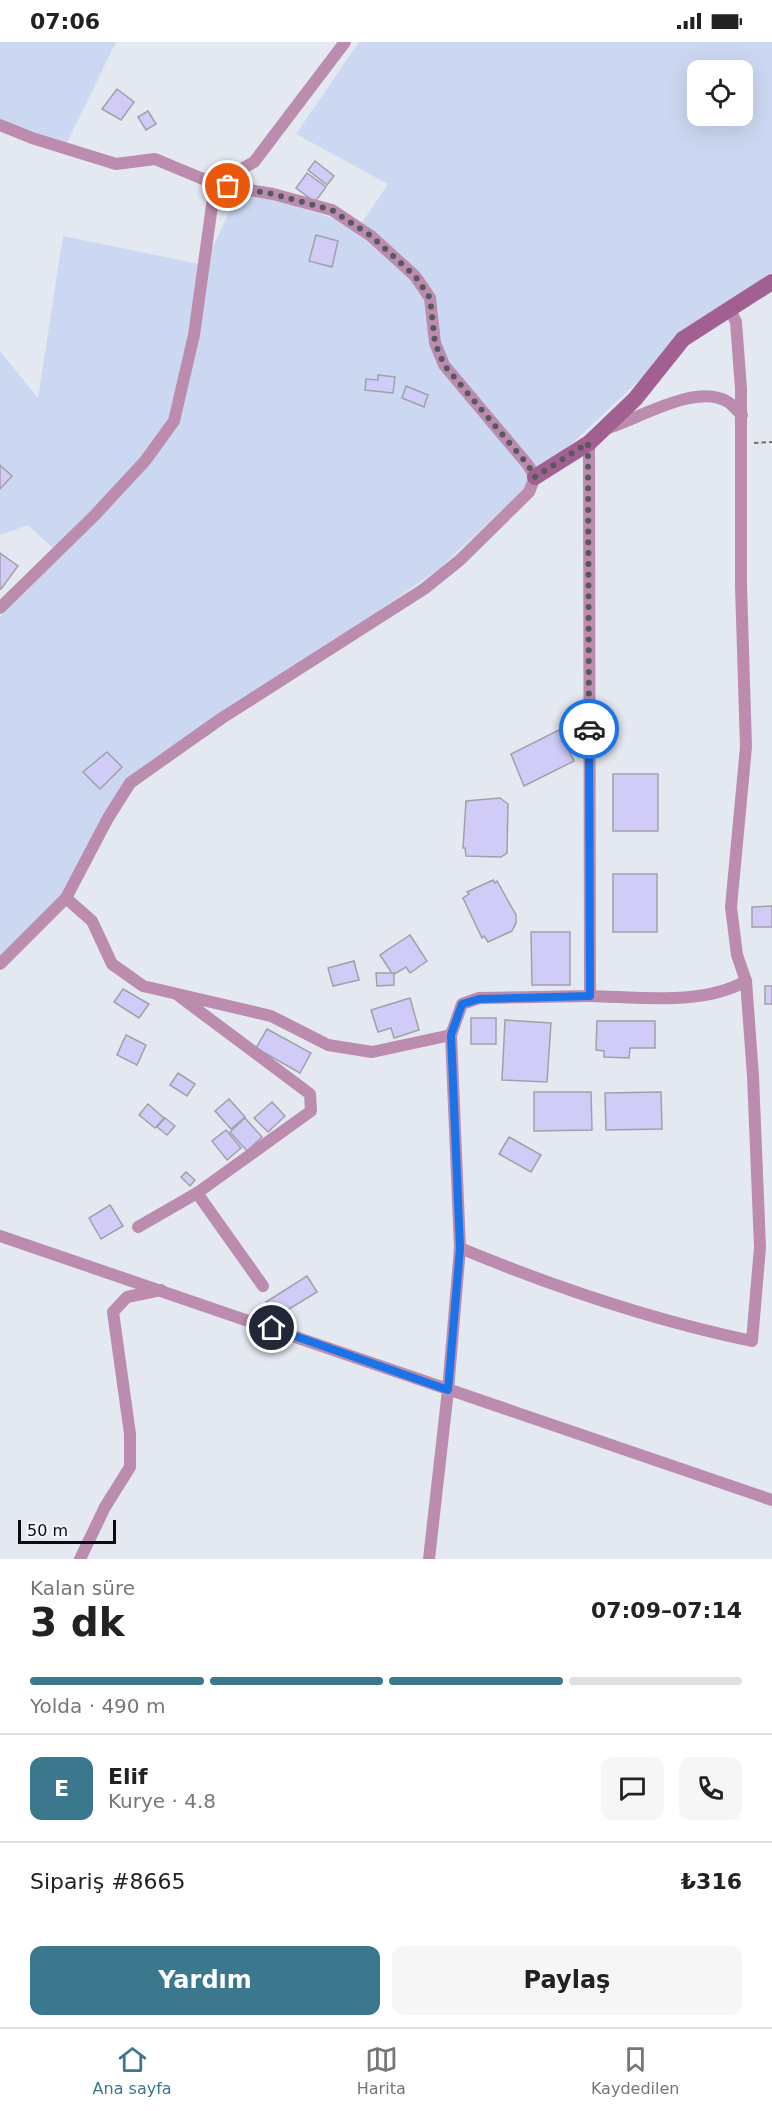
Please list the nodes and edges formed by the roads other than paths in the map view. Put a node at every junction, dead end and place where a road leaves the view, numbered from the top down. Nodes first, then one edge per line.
1 (345, 42) edge
2 (0, 125) edge
3 (215, 184) junction
4 (772, 282) edge
5 (729, 308) junction
6 (742, 415) junction
7 (603, 430) junction
8 (588, 443) junction
9 (535, 477) junction
10 (0, 608) edge
11 (66, 898) junction
12 (0, 964) edge
13 (746, 981) junction
14 (175, 994) junction
15 (590, 996) junction
16 (451, 1035) junction
17 (197, 1193) junction
18 (138, 1227) dead end
19 (0, 1236) edge
20 (460, 1248) junction
21 (263, 1286) dead end
22 (161, 1290) junction
23 (448, 1390) junction
24 (772, 1500) edge
25 (80, 1559) edge
26 (429, 1559) edge

1 - 3 street
2 - 3 street
3 - 9 street
3 - 10 street
4 - 5 street
5 - 6 street
5 - 7 street
6 - 7 street
6 - 13 street
7 - 8 street
8 - 9 street
8 - 15 street
9 - 11 street
11 - 12 street
11 - 14 street
13 - 15 street
13 - 20 street
14 - 16 street
14 - 17 street
15 - 16 street
16 - 20 street
17 - 18 street
17 - 21 street
19 - 22 street
20 - 23 street
22 - 23 street
22 - 25 street
23 - 24 street
23 - 26 street

